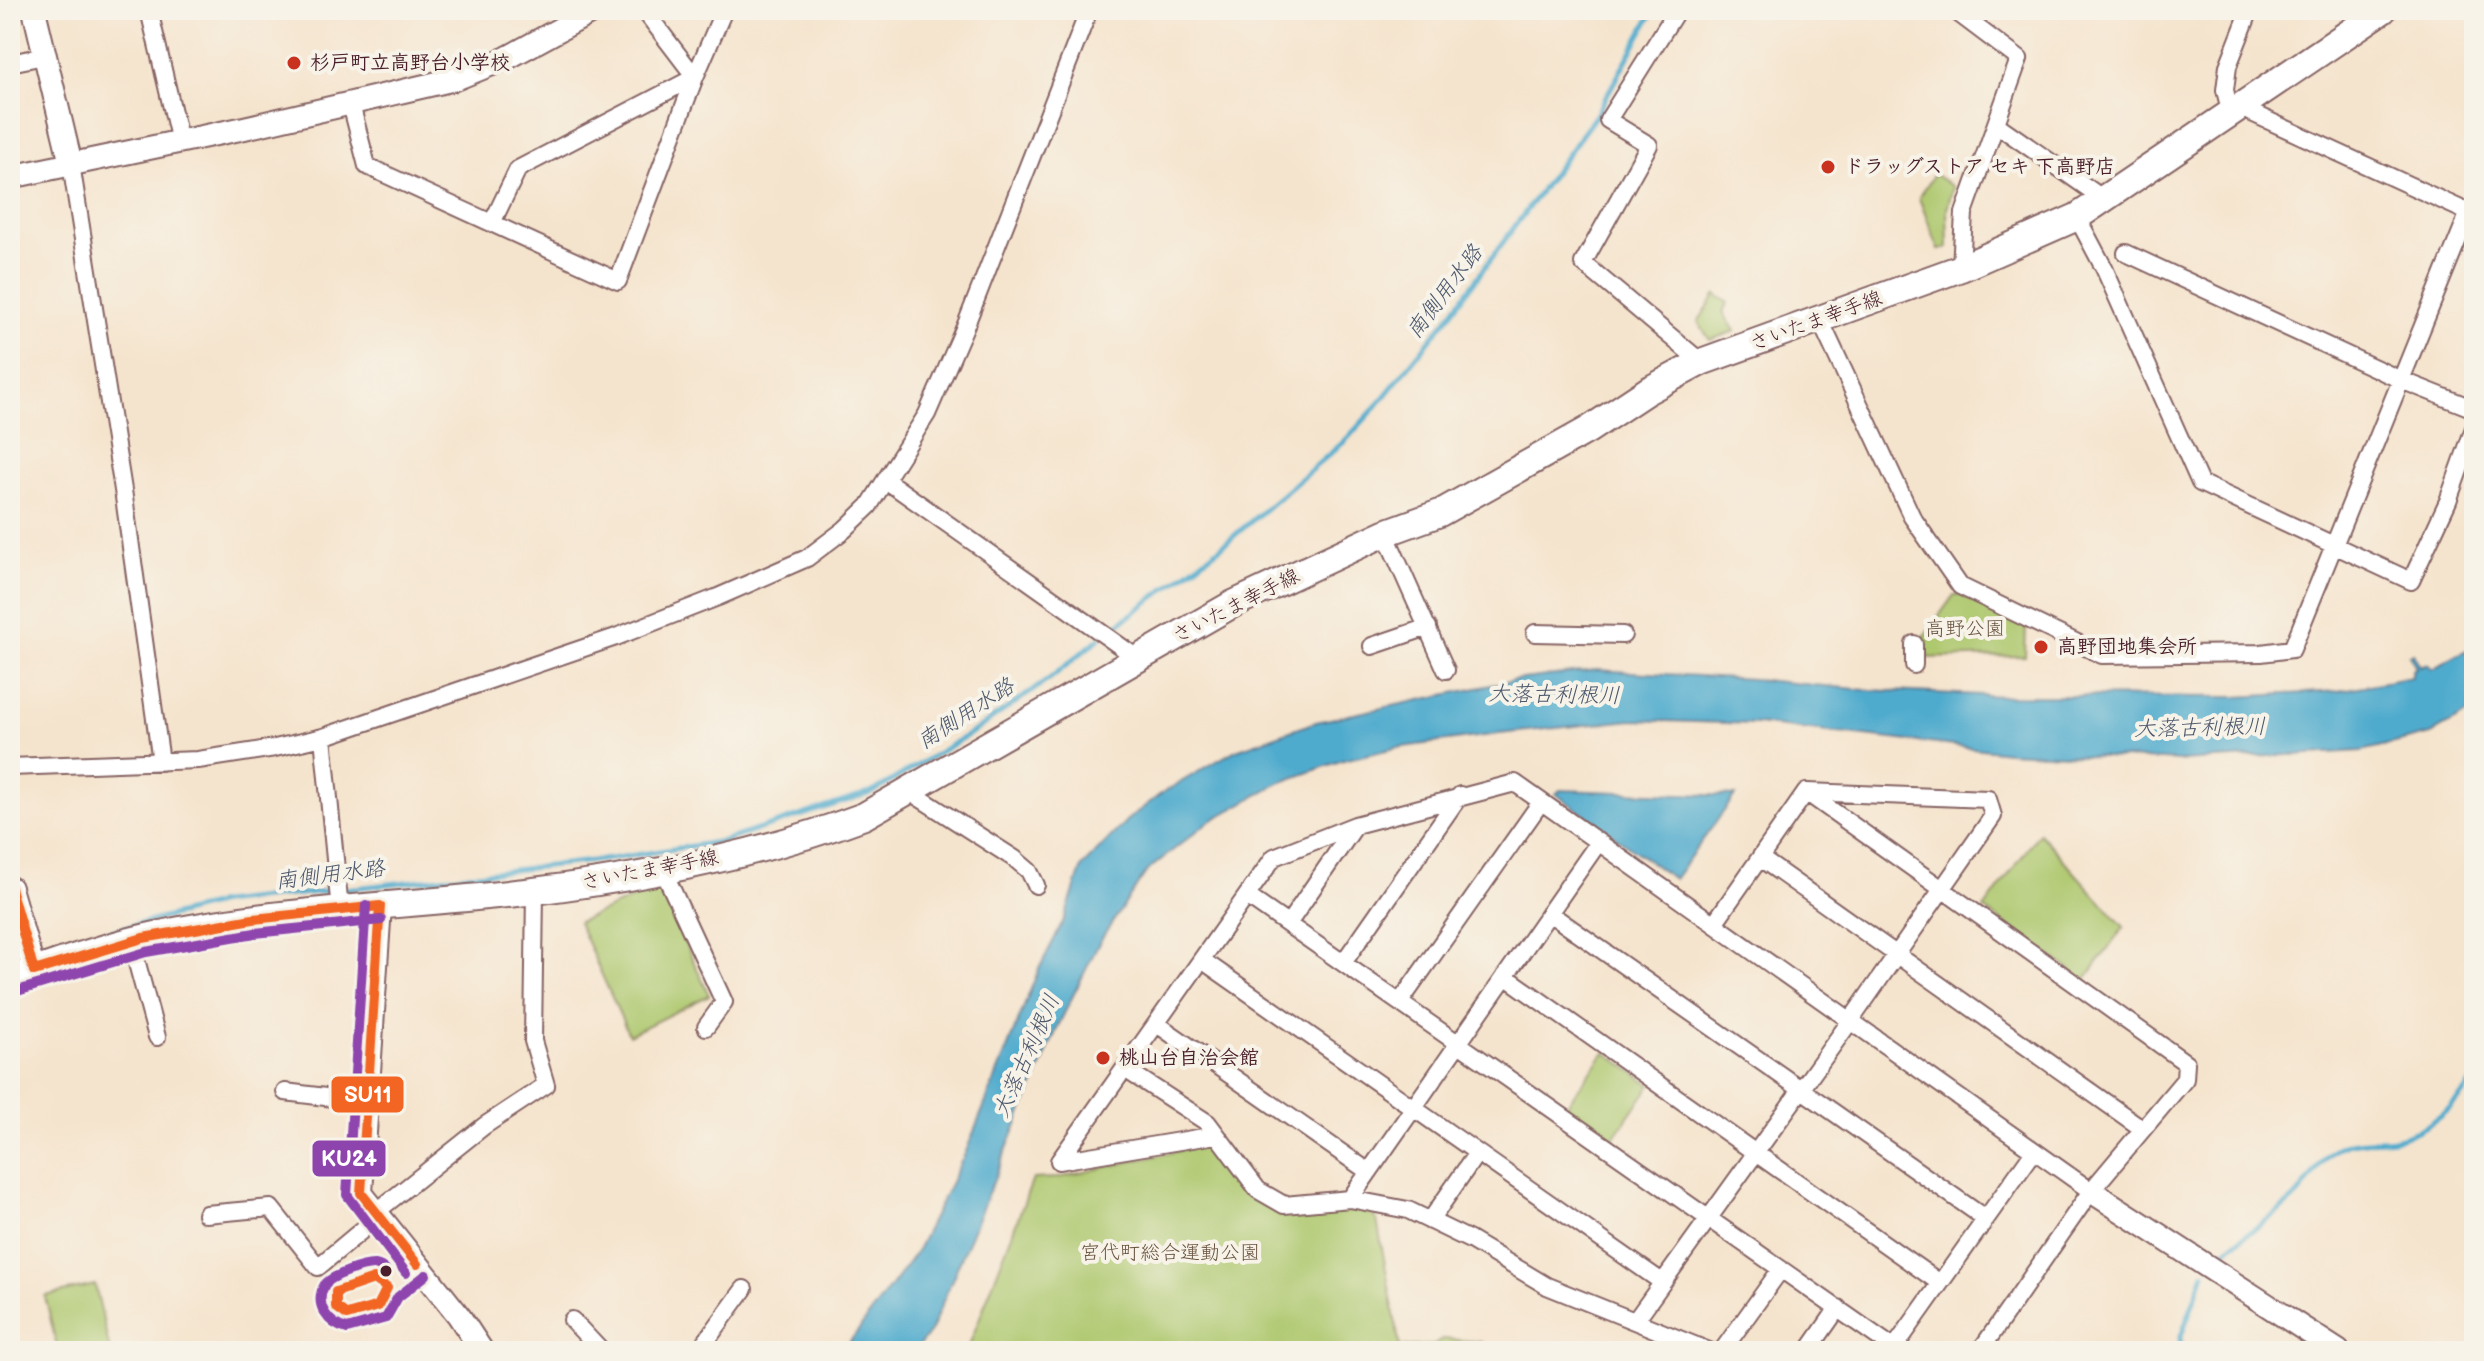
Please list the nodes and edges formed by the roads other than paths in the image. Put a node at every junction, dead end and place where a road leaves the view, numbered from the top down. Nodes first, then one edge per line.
1 (34, 10) edge
2 (149, 10) edge
3 (595, 10) edge
4 (644, 10) edge
5 (724, 10) edge
6 (1089, 10) edge
7 (1677, 10) edge
8 (1954, 10) edge
9 (2250, 10) edge
10 (2383, 10) edge
11 (44, 56) junction
12 (10, 63) edge
13 (695, 77) junction
14 (351, 104) junction
15 (2236, 112) junction
16 (1996, 124) junction
17 (180, 142) junction
18 (71, 164) junction
19 (10, 177) edge
20 (2105, 200) junction
21 (2471, 214) edge
22 (2077, 217) junction
23 (492, 223) junction
24 (2126, 253) dead end
25 (1961, 268) junction
26 (1820, 320) junction
27 (1701, 362) junction
28 (2401, 380) junction
29 (2474, 409) edge
30 (2474, 428) edge
31 (887, 481) junction
32 (1385, 533) junction
33 (2334, 546) junction
34 (1428, 627) junction
35 (1535, 633) dead end
36 (1623, 635) dead end
37 (1914, 644) dead end
38 (1372, 646) dead end
39 (1137, 658) junction
40 (1914, 665) dead end
41 (1446, 670) dead end
42 (323, 737) junction
43 (161, 762) junction
44 (10, 767) edge
45 (909, 791) junction
46 (1806, 792) junction
47 (1460, 795) junction
48 (1541, 802) junction
49 (1355, 825) junction
50 (1598, 843) junction
51 (1760, 858) junction
52 (663, 870) junction
53 (1036, 885) dead end
54 (10, 888) edge
55 (1942, 889) junction
56 (535, 891) junction
57 (1247, 896) junction
58 (380, 906) junction
59 (340, 910) junction
60 (1549, 913) junction
61 (1715, 922) junction
62 (1288, 924) junction
63 (131, 941) junction
64 (1896, 955) junction
65 (1202, 960) junction
66 (1343, 963) junction
67 (22, 975) edge
68 (1505, 976) junction
69 (1400, 1002) junction
70 (1851, 1020) junction
71 (1157, 1024) junction
72 (706, 1027) dead end
73 (157, 1037) dead end
74 (1458, 1043) junction
75 (1125, 1069) junction
76 (1802, 1090) junction
77 (285, 1092) dead end
78 (366, 1102) junction
79 (1413, 1108) junction
80 (2143, 1129) junction
81 (1216, 1135) junction
82 (2034, 1151) junction
83 (1477, 1153) junction
84 (1756, 1154) junction
85 (1369, 1172) junction
86 (2091, 1191) junction
87 (1350, 1199) junction
88 (206, 1214) dead end
89 (378, 1214) junction
90 (1710, 1218) junction
91 (1986, 1219) junction
92 (1430, 1221) junction
93 (1781, 1269) junction
94 (1662, 1282) junction
95 (1940, 1283) junction
96 (744, 1289) dead end
97 (1838, 1308) junction
98 (572, 1320) dead end
99 (1635, 1321) junction
100 (1895, 1350) edge
101 (482, 1351) edge
102 (601, 1351) edge
103 (699, 1351) edge
104 (1709, 1351) edge
105 (1722, 1351) edge
106 (1808, 1351) edge
107 (1980, 1351) edge
108 (2338, 1351) edge

1 - 11 street
2 - 17 street
3 - 14 street
4 - 13 street
5 - 13 street
6 - 31 street
7 - 27 street
8 - 16 street
9 - 15 street
10 - 15 main road, さいたま幸手線
11 - 12 street
11 - 18 street
13 - 23 street
13 - 23 street
14 - 17 street
14 - 23 street
15 - 20 main road, さいたま幸手線
15 - 21 street
16 - 20 street
16 - 25 street
17 - 18 street
18 - 19 street
18 - 43 street
20 - 22 main road, さいたま幸手線
21 - 28 street
22 - 25 main road, さいたま幸手線
22 - 33 street
24 - 28 street
25 - 26 main road, さいたま幸手線
26 - 27 main road, さいたま幸手線
26 - 33 street
27 - 32 main road, さいたま幸手線
28 - 29 street
28 - 33 street
30 - 33 street
31 - 39 street
31 - 42 street
32 - 34 street
32 - 39 main road, さいたま幸手線
34 - 38 street
34 - 41 street
35 - 36 street
37 - 40 street
39 - 45 main road, さいたま幸手線
42 - 43 street
42 - 59 street
43 - 44 street
45 - 52 main road, さいたま幸手線
45 - 53 street
46 - 51 street
46 - 55 street
46 - 55 street
47 - 48 street
47 - 49 street
47 - 66 street
48 - 50 street
48 - 69 street
49 - 57 street
49 - 62 street
50 - 60 street
50 - 61 street
51 - 61 street
51 - 64 street
52 - 56 main road, さいたま幸手線
52 - 72 street
54 - 67 street
55 - 64 street
55 - 80 street
56 - 58 main road, さいたま幸手線
56 - 89 street
57 - 62 street
57 - 65 street
58 - 59 main road, さいたま幸手線
58 - 78 street
59 - 63 main road, さいたま幸手線
60 - 68 street
60 - 76 street
61 - 70 street
62 - 66 street
63 - 67 main road, さいたま幸手線
63 - 73 street
64 - 70 street
64 - 80 street
65 - 71 street
65 - 79 street
66 - 69 street
68 - 74 street
68 - 84 street
69 - 74 street
70 - 76 street
70 - 82 street
71 - 75 street
71 - 85 street
74 - 79 street
74 - 90 street
75 - 81 street
75 - 81 street
76 - 84 street
76 - 91 street
77 - 78 street
78 - 89 street
79 - 83 street
79 - 85 street
80 - 86 street
81 - 87 street
82 - 86 street
82 - 91 street
83 - 92 street
83 - 94 street
84 - 90 street
84 - 95 street
85 - 87 street
86 - 107 street
86 - 108 street
87 - 92 street
88 - 89 street
89 - 101 street
90 - 93 street
90 - 94 street
91 - 95 street
92 - 99 street
93 - 97 street
93 - 105 street
94 - 99 street
95 - 100 street
96 - 103 street
97 - 100 street
97 - 106 street
98 - 102 street
99 - 104 street

